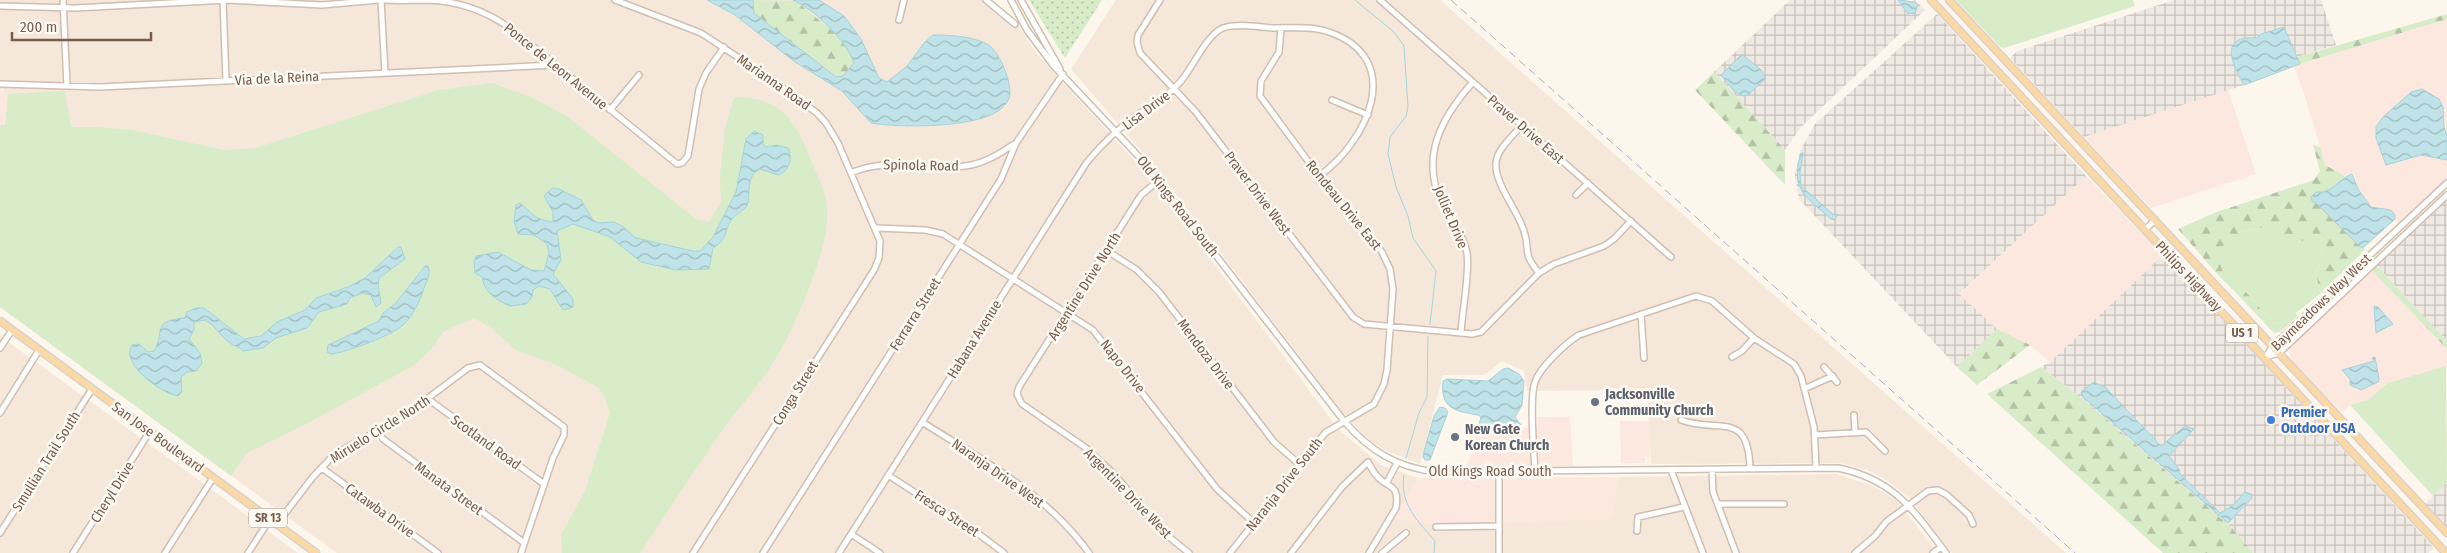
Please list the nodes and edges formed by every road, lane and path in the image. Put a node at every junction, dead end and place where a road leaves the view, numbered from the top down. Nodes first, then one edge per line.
1 (63, 0) edge
2 (223, 0) edge
3 (382, 0) edge
4 (615, 0) edge
5 (904, 0) edge
6 (986, 0) edge
7 (1011, 0) edge
8 (1021, 0) edge
9 (1160, 0) edge
10 (1380, 0) edge
11 (1931, 0) edge
12 (1949, 0) edge
13 (0, 6) edge
14 (64, 8) junction
15 (899, 20) dead end
16 (1968, 20) junction
17 (1015, 24) dead end
18 (1281, 28) junction
19 (1958, 29) junction
20 (724, 47) junction
21 (2001, 56) junction
22 (554, 64) junction
23 (1992, 65) junction
24 (385, 73) junction
25 (1063, 74) junction
26 (639, 75) dead end
27 (226, 81) junction
28 (1473, 82) junction
29 (0, 84) edge
30 (67, 86) junction
31 (1174, 89) junction
32 (1332, 100) dead end
33 (610, 110) junction
34 (1368, 116) junction
35 (1522, 126) junction
36 (1118, 132) junction
37 (1016, 143) junction
38 (2088, 148) junction
39 (2078, 158) junction
40 (851, 173) junction
41 (1319, 176) junction
42 (1159, 180) junction
43 (1588, 183) junction
44 (2447, 183) edge
45 (2447, 195) edge
46 (1576, 196) dead end
47 (2155, 220) junction
48 (1631, 222) junction
49 (876, 228) junction
50 (2145, 230) junction
51 (960, 244) junction
52 (1106, 250) junction
53 (1671, 257) dead end
54 (1539, 273) junction
55 (1013, 278) junction
56 (1067, 313) junction
57 (1641, 314) junction
58 (0, 321) edge
59 (1390, 327) junction
60 (12, 330) junction
61 (1461, 333) junction
62 (1754, 338) junction
63 (2273, 346) junction
64 (0, 348) edge
65 (39, 350) junction
66 (2279, 353) junction
67 (1732, 357) dead end
68 (1644, 358) dead end
69 (2265, 358) junction
70 (1824, 367) dead end
71 (1833, 376) junction
72 (1838, 382) dead end
73 (92, 389) junction
74 (1804, 389) junction
75 (1018, 397) joint
76 (428, 399) junction
77 (0, 413) edge
78 (2336, 414) junction
79 (1854, 415) dead end
80 (1681, 420) dead end
81 (1344, 421) junction
82 (922, 422) junction
83 (2326, 423) junction
84 (150, 431) junction
85 (1855, 431) junction
86 (378, 432) junction
87 (1815, 435) junction
88 (1885, 451) dead end
89 (1375, 452) junction
90 (1368, 462) junction
91 (1397, 463) junction
92 (1299, 464) junction
93 (1816, 467) junction
94 (322, 468) junction
95 (1750, 468) junction
96 (1712, 469) junction
97 (1671, 470) junction
98 (1535, 471) junction
99 (1499, 472) junction
100 (888, 475) junction
101 (213, 478) junction
102 (1387, 482) junction
103 (544, 484) junction
104 (1718, 504) junction
105 (1784, 504) dead end
106 (1908, 505) junction
107 (1684, 507) junction
108 (2428, 512) junction
109 (2412, 515) junction
110 (270, 519) junction
111 (1254, 523) junction
112 (277, 524) junction
113 (1973, 524) dead end
114 (1499, 526) junction
115 (1436, 527) dead end
116 (1638, 531) dead end
117 (2447, 532) edge
118 (1406, 533) dead end
119 (0, 534) edge
120 (851, 534) junction
121 (523, 542) junction
122 (1941, 547) junction
123 (74, 553) edge
124 (165, 553) edge
125 (248, 553) edge
126 (316, 553) edge
127 (438, 553) edge
128 (521, 553) edge
129 (693, 553) edge
130 (764, 553) edge
131 (839, 553) edge
132 (880, 553) edge
133 (1004, 553) edge
134 (1089, 553) edge
135 (1190, 553) edge
136 (1230, 553) edge
137 (1291, 553) edge
138 (1369, 553) edge
139 (1382, 553) edge
140 (1499, 553) edge
141 (1703, 553) edge
142 (1736, 553) edge
143 (1855, 553) edge
144 (1933, 553) edge
145 (1946, 553) edge
146 (2446, 553) edge

1 - 14 street
2 - 3 street, Ponce de Leon Avenue
2 - 14 street, Ponce de Leon Avenue
2 - 27 street
3 - 22 street, Ponce de Leon Avenue
3 - 24 street
4 - 20 street, Marianna Road
5 - 15 street
6 - 17 street
7 - 25 street, Old Kings Road South
8 - 25 street, Old Kings Road South
9 - 31 street, Praver Drive West
10 - 28 street, Praver Drive East
11 - 19 main road, Philips Highway / US 1
12 - 16 main road, Philips Highway / US 1
13 - 14 street, Ponce de Leon Avenue
14 - 30 street
16 - 19 main road
16 - 21 main road, Philips Highway / US 1
18 - 31 street, Lisa Drive
18 - 34 street
18 - 41 street, Rondeau Drive East
19 - 23 main road, Philips Highway / US 1
20 - 33 street, Ponce de Leon Avenue
20 - 40 street, Marianna Road
21 - 23 main road
21 - 38 main road, Philips Highway / US 1
22 - 24 street, Via de la Reina
22 - 33 street, Ponce de Leon Avenue
23 - 39 main road, Philips Highway / US 1
24 - 27 street, Via de la Reina
25 - 36 street, Old Kings Road South
25 - 37 street, Ferrarra Street
26 - 33 street
27 - 30 street, Via de la Reina
28 - 35 street, Praver Drive East
28 - 61 street, Jolliet Drive
29 - 30 street, Via de la Reina
31 - 36 street, Lisa Drive
31 - 59 street, Praver Drive West
32 - 34 street
34 - 41 street
35 - 43 street, Praver Drive East
35 - 54 street
36 - 42 street, Old Kings Road South
36 - 55 street, Habana Avenue
37 - 40 street, Spinola Road
37 - 51 street, Ferrarra Street
38 - 39 main road
38 - 47 main road, Philips Highway / US 1
39 - 50 main road, Philips Highway / US 1
40 - 49 street, Marianna Road
41 - 59 street, Rondeau Drive East
42 - 52 street, Argentine Drive North
42 - 81 street, Old Kings Road South
43 - 46 street
43 - 48 street, Praver Drive East
44 - 63 street, Baymeadows Way West
45 - 66 street, Baymeadows Way West
47 - 50 street
47 - 63 main road, Philips Highway / US 1
48 - 53 street, Praver Drive East
48 - 54 street, Praver Drive West
49 - 51 street
49 - 129 street, Conga Street
50 - 69 main road, Philips Highway / US 1
51 - 55 street, Napo Drive
51 - 130 street, Ferrarra Street
52 - 56 street, Argentine Drive North
52 - 92 street, Mendoza Drive
54 - 61 street, Praver Drive West
55 - 56 street, Napo Drive
55 - 82 street, Habana Avenue
56 - 75 street, Argentine Drive North
56 - 111 street, Napo Drive
57 - 62 street
57 - 68 street
57 - 98 street
58 - 60 main road, San Jose Boulevard / SR 13
59 - 61 street, Praver Drive West
59 - 81 street, Rondeau Drive East
60 - 64 street
60 - 65 main road, San Jose Boulevard / SR 13
62 - 67 street
62 - 74 street
63 - 66 main road, Philips Highway / US 1
63 - 69 street, Baymeadows Way West
65 - 73 main road, San Jose Boulevard / SR 13
65 - 77 street
66 - 69 street, Baymeadows Way West
66 - 78 main road, Philips Highway / US 1
69 - 83 main road, Philips Highway / US 1
70 - 71 street
71 - 72 street
71 - 74 street
73 - 84 main road, San Jose Boulevard / SR 13
73 - 119 street, Smullian Trail South
74 - 87 street
75 - 135 street, Argentine Drive West
76 - 86 street, Miruelo Circle North
76 - 103 street, Scotland Road
76 - 103 street, Miruelo Circle North
78 - 83 main road
78 - 108 main road, Philips Highway / US 1
79 - 85 street
80 - 95 street
81 - 89 street, Old Kings Road South
81 - 92 street, Naranja Drive South
82 - 100 street, Habana Avenue
82 - 134 street, Naranja Drive West
83 - 109 main road, Philips Highway / US 1
84 - 101 main road, San Jose Boulevard / SR 13
84 - 123 street, Cheryl Drive
85 - 87 street
85 - 88 street
86 - 94 street, Miruelo Circle North
86 - 121 street, Manata Street
87 - 93 street
89 - 90 street
89 - 91 street, Old Kings Road South
90 - 102 street
90 - 137 street
91 - 99 street, Old Kings Road South
91 - 102 street
92 - 111 street, Naranja Drive South
93 - 95 street, Old Kings Road South
93 - 106 street, Old Kings Road South
94 - 112 street, Miruelo Circle North
94 - 127 street, Catawba Drive
95 - 96 street, Old Kings Road South
96 - 97 street, Old Kings Road South
96 - 104 street
97 - 98 street, Old Kings Road South
97 - 107 street
98 - 99 street, Old Kings Road South
99 - 114 street
100 - 120 street, Habana Avenue
100 - 133 street, Fresca Street
101 - 110 main road, San Jose Boulevard / SR 13
101 - 124 street
102 - 138 street
103 - 121 street
104 - 105 street
104 - 142 street
106 - 113 street
106 - 122 street, Old Kings Road South
106 - 143 street
107 - 116 street
107 - 141 street
108 - 109 main road
108 - 117 main road, Philips Highway / US 1
109 - 146 main road, Philips Highway / US 1
110 - 112 main road, San Jose Boulevard / SR 13
110 - 125 street
111 - 136 street, Naranja Drive South
112 - 126 main road, San Jose Boulevard / SR 13
114 - 115 street
114 - 140 street
118 - 139 street
120 - 131 street, Habana Avenue
120 - 132 street
121 - 128 street
122 - 144 street
122 - 145 street, Old Kings Road South

